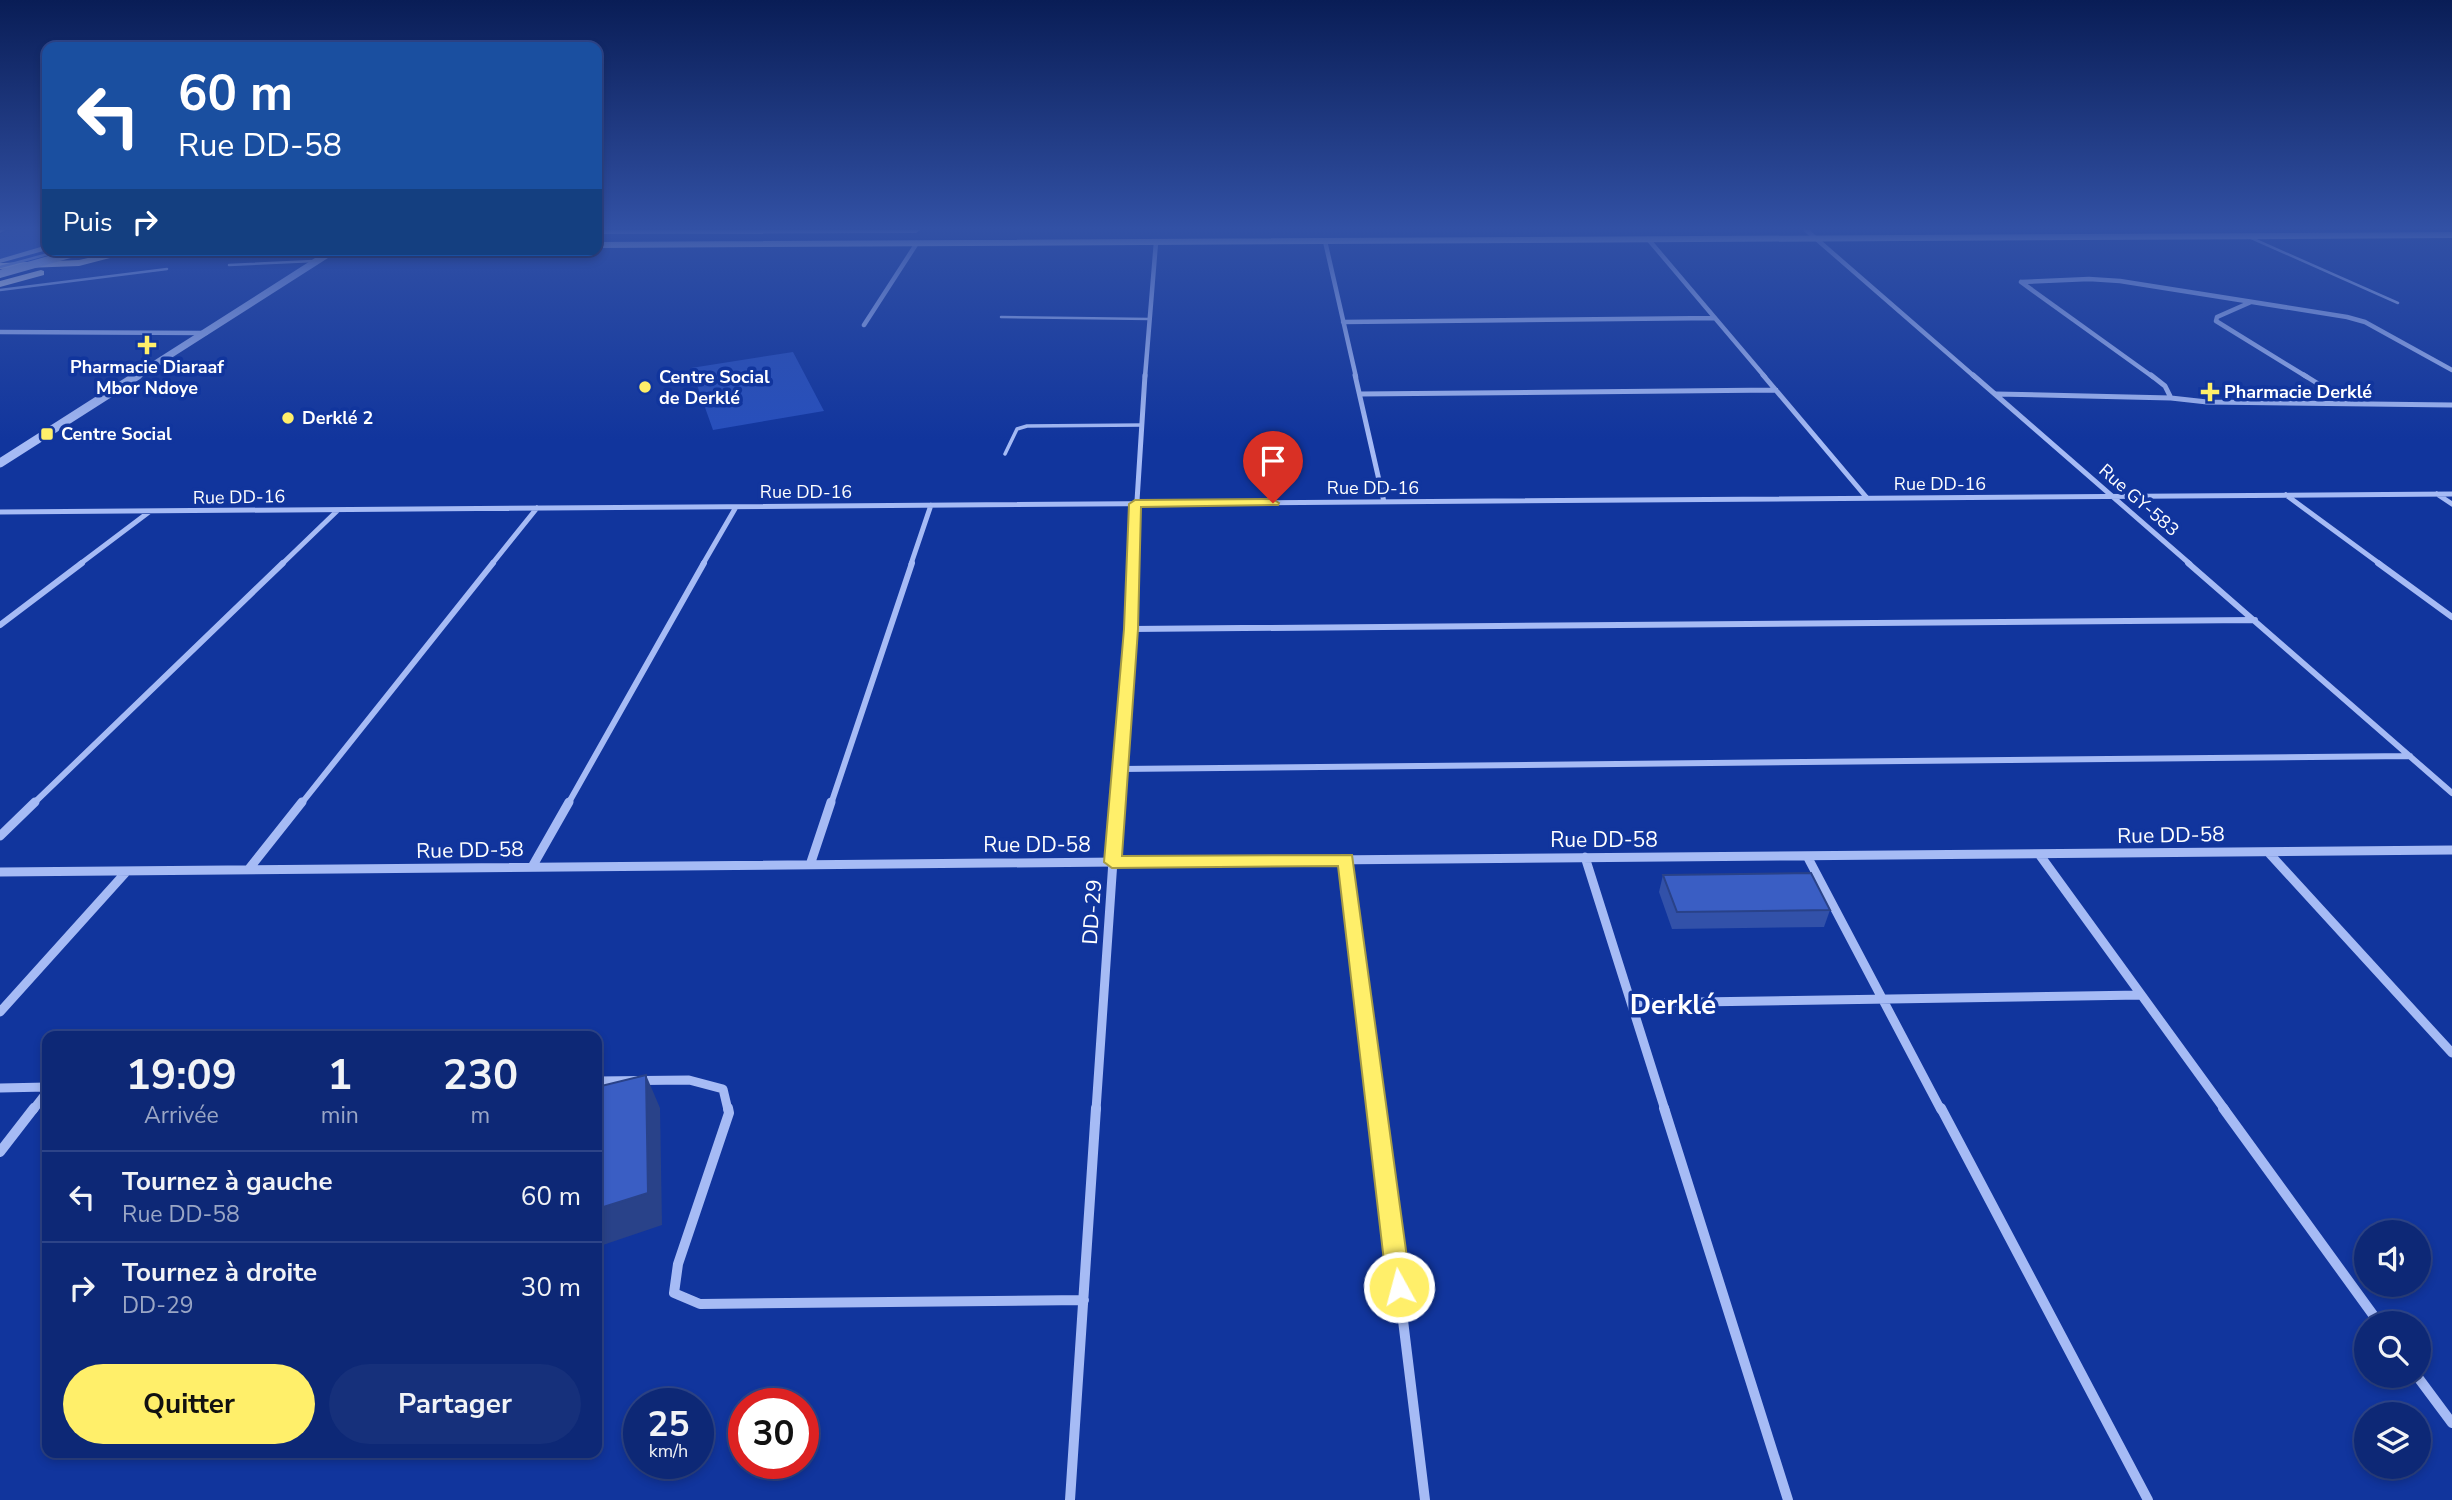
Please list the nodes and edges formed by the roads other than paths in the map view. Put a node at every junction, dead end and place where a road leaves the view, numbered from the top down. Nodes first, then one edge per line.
1 (258, 300) edge
2 (880, 300) edge
3 (1152, 300) edge
4 (1338, 300) edge
5 (1700, 300) edge
6 (1887, 300) edge
7 (2046, 300) edge
8 (2244, 300) edge
9 (2391, 300) edge
10 (2251, 301) junction
11 (2398, 303) dead end
12 (1001, 317) dead end
13 (1715, 318) junction
14 (1150, 319) junction
15 (1343, 322) junction
16 (864, 325) dead end
17 (0, 332) edge
18 (207, 333) junction
19 (2452, 370) edge
20 (1776, 390) junction
21 (1360, 394) junction
22 (1995, 394) junction
23 (2171, 398) junction
24 (2351, 404) junction
25 (2452, 405) edge
26 (1142, 425) junction
27 (1005, 454) dead end
28 (0, 463) edge
29 (2437, 494) junction
30 (2452, 494) edge
31 (2286, 495) junction
32 (2113, 496) junction
33 (1867, 498) junction
34 (1384, 502) junction
35 (1135, 504) junction
36 (2452, 504) edge
37 (931, 505) junction
38 (736, 507) junction
39 (537, 508) junction
40 (338, 510) junction
41 (0, 512) edge
42 (149, 512) junction
43 (2452, 617) edge
44 (2255, 620) junction
45 (0, 625) edge
46 (1131, 629) junction
47 (2410, 756) junction
48 (1120, 769) junction
49 (2452, 793) edge
50 (0, 836) edge
51 (2452, 850) edge
52 (2268, 852) junction
53 (2039, 854) junction
54 (1807, 856) junction
55 (1585, 857) junction
56 (1346, 860) junction
57 (1112, 862) junction
58 (810, 865) junction
59 (533, 867) junction
60 (248, 870) junction
61 (127, 871) junction
62 (0, 872) edge
63 (2141, 995) junction
64 (1883, 999) junction
65 (1632, 1003) junction
66 (0, 1012) edge
67 (2452, 1053) edge
68 (602, 1081) edge
69 (0, 1088) edge
70 (42, 1090) edge
71 (42, 1097) edge
72 (0, 1152) edge
73 (1084, 1300) junction
74 (2370, 1311) edge
75 (2426, 1388) edge
76 (2452, 1423) edge
77 (1070, 1500) edge
78 (1425, 1500) edge
79 (1788, 1500) edge
80 (2148, 1500) edge

1 - 18 street
2 - 16 street
3 - 14 street, DD-29
4 - 15 street
5 - 13 street
6 - 22 street, Rue GY-583
7 - 23 street
8 - 10 street
9 - 11 lane
10 - 19 street
10 - 24 street
12 - 14 lane
13 - 15 street
13 - 20 street
14 - 26 street, DD-29
15 - 21 street
17 - 18 street
18 - 28 street
20 - 21 street
20 - 33 street
21 - 34 street
22 - 23 street
22 - 32 street, Rue GY-583
23 - 24 street
24 - 25 street
26 - 27 lane
26 - 35 street, DD-29
29 - 30 street, Rue DD-16
29 - 31 street, Rue DD-16
29 - 36 street
31 - 32 street, Rue DD-16
31 - 43 street
32 - 33 street, Rue DD-16
32 - 44 street, Rue GY-583
33 - 34 street, Rue DD-16
34 - 35 street, Rue DD-16
35 - 37 street, Rue DD-16
35 - 46 street, DD-29
37 - 38 street, Rue DD-16
37 - 58 street
38 - 39 street, Rue DD-16
38 - 59 street
39 - 40 street, Rue DD-16
39 - 60 street
40 - 42 street, Rue DD-16
40 - 50 street
41 - 42 street, Rue DD-16
42 - 45 street
44 - 46 street
44 - 47 street, Rue GY-583
46 - 48 street, DD-29
47 - 48 street
47 - 49 street, Rue GY-583
48 - 57 street, DD-29
51 - 52 street, Rue DD-58
52 - 53 street, Rue DD-58
52 - 67 street
53 - 54 street, Rue DD-58
53 - 63 street
54 - 55 street, Rue DD-58
54 - 64 street
55 - 56 street, Rue DD-58
55 - 65 street
56 - 57 street, Rue DD-58
56 - 78 street
57 - 58 street, Rue DD-58
57 - 73 street, DD-29
58 - 59 street, Rue DD-58
59 - 60 street, Rue DD-58
60 - 61 street, Rue DD-58
61 - 62 street, Rue DD-58
61 - 66 street
63 - 64 street
63 - 74 street
64 - 65 street
64 - 80 street
65 - 79 street
68 - 73 street
69 - 70 street
71 - 72 street
73 - 77 street, DD-29
75 - 76 street

